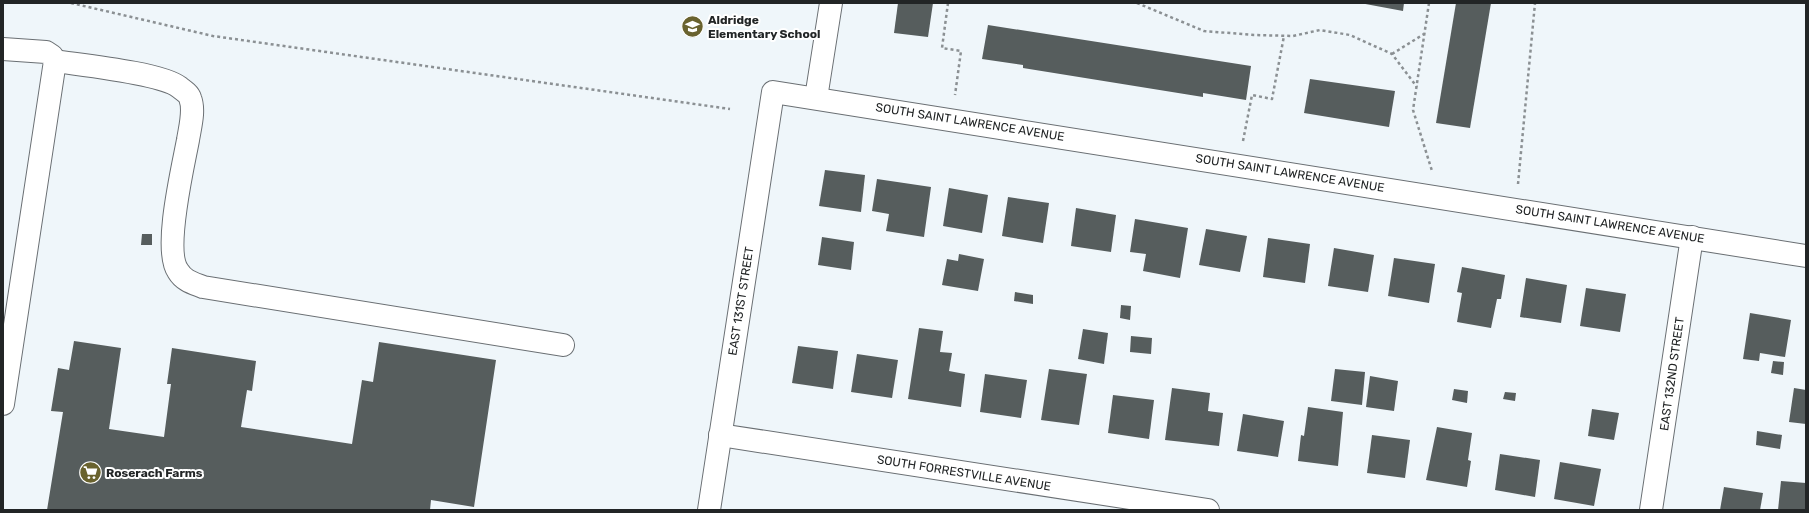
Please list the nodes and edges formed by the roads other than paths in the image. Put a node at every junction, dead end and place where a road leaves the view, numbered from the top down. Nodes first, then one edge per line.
1 (831, 3) edge
2 (3, 49) edge
3 (55, 61) junction
4 (773, 92) joint
5 (816, 98) junction
6 (1692, 237) junction
7 (1806, 256) edge
8 (563, 345) dead end
9 (3, 404) edge
10 (720, 435) junction
11 (709, 510) edge
12 (1208, 510) edge
13 (1651, 510) edge

1 - 5 street
2 - 3 street
3 - 8 street
3 - 9 street
4 - 5 street, SOUTH SAINT LAWRENCE AVENUE
4 - 10 street, EAST 131ST STREET
5 - 6 street, SOUTH SAINT LAWRENCE AVENUE
6 - 7 street, SOUTH SAINT LAWRENCE AVENUE
6 - 13 street, EAST 132ND STREET
10 - 11 street, EAST 131ST STREET
10 - 12 street, SOUTH FORRESTVILLE AVENUE

